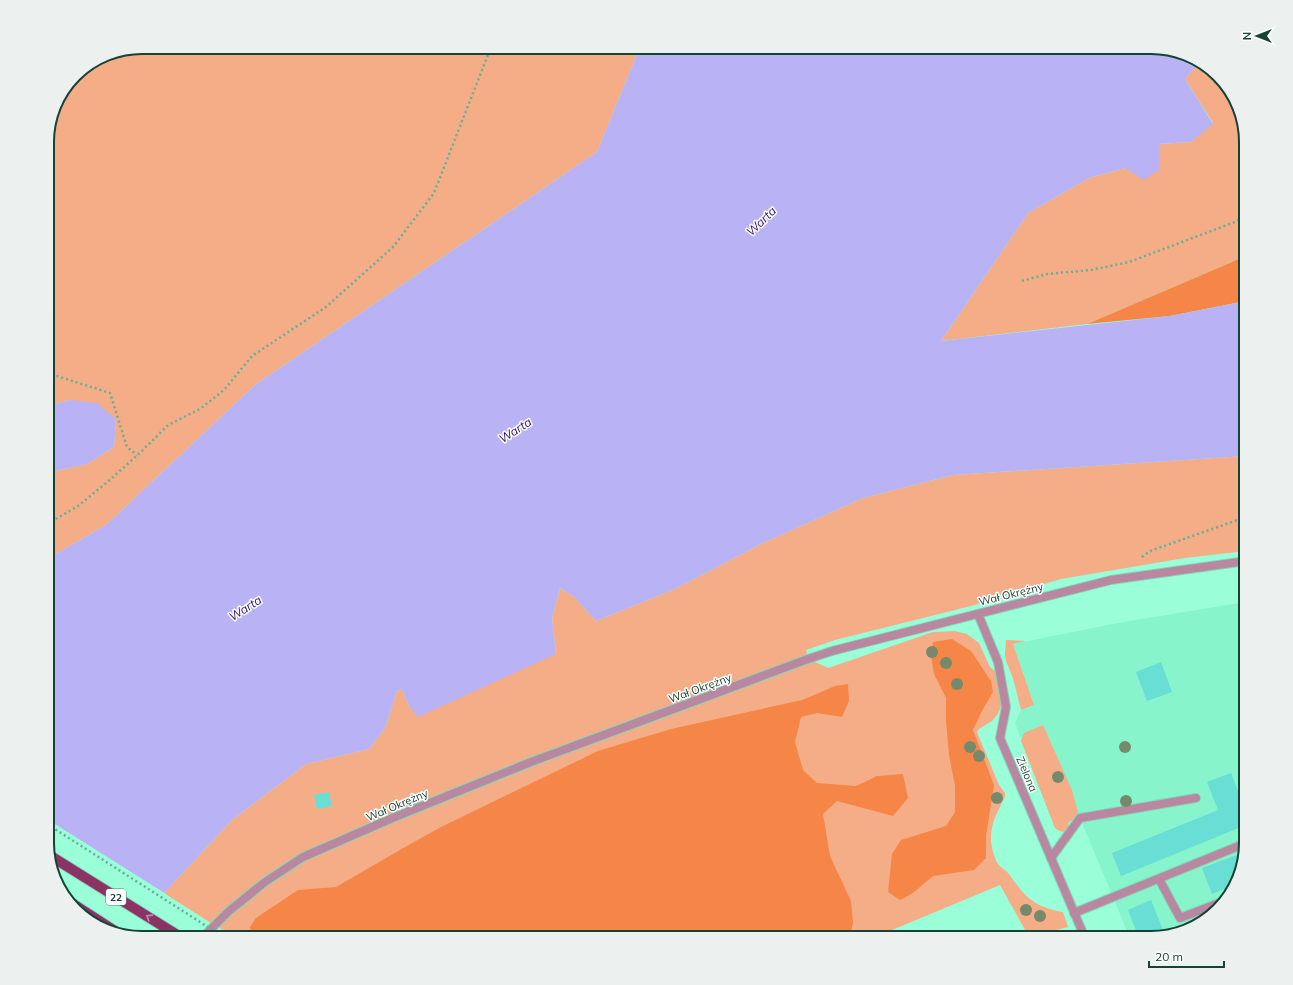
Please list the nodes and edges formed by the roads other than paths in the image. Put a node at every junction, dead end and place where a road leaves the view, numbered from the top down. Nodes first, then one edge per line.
1 (1239, 562) edge
2 (978, 614) junction
3 (1196, 798) dead end
4 (1239, 846) edge
5 (1051, 858) junction
6 (56, 859) edge
7 (1159, 879) junction
8 (1212, 906) edge
9 (1074, 913) junction
10 (171, 931) edge
11 (209, 931) edge
12 (1082, 931) edge

1 - 2 street, Wał Okrężny
2 - 5 street, Zielona
2 - 11 street, Wał Okrężny
3 - 5 street
4 - 7 street
5 - 9 street, Zielona
10 -> 6 main road, 22
7 - 8 street
7 - 9 street
9 - 12 street, Zielona

